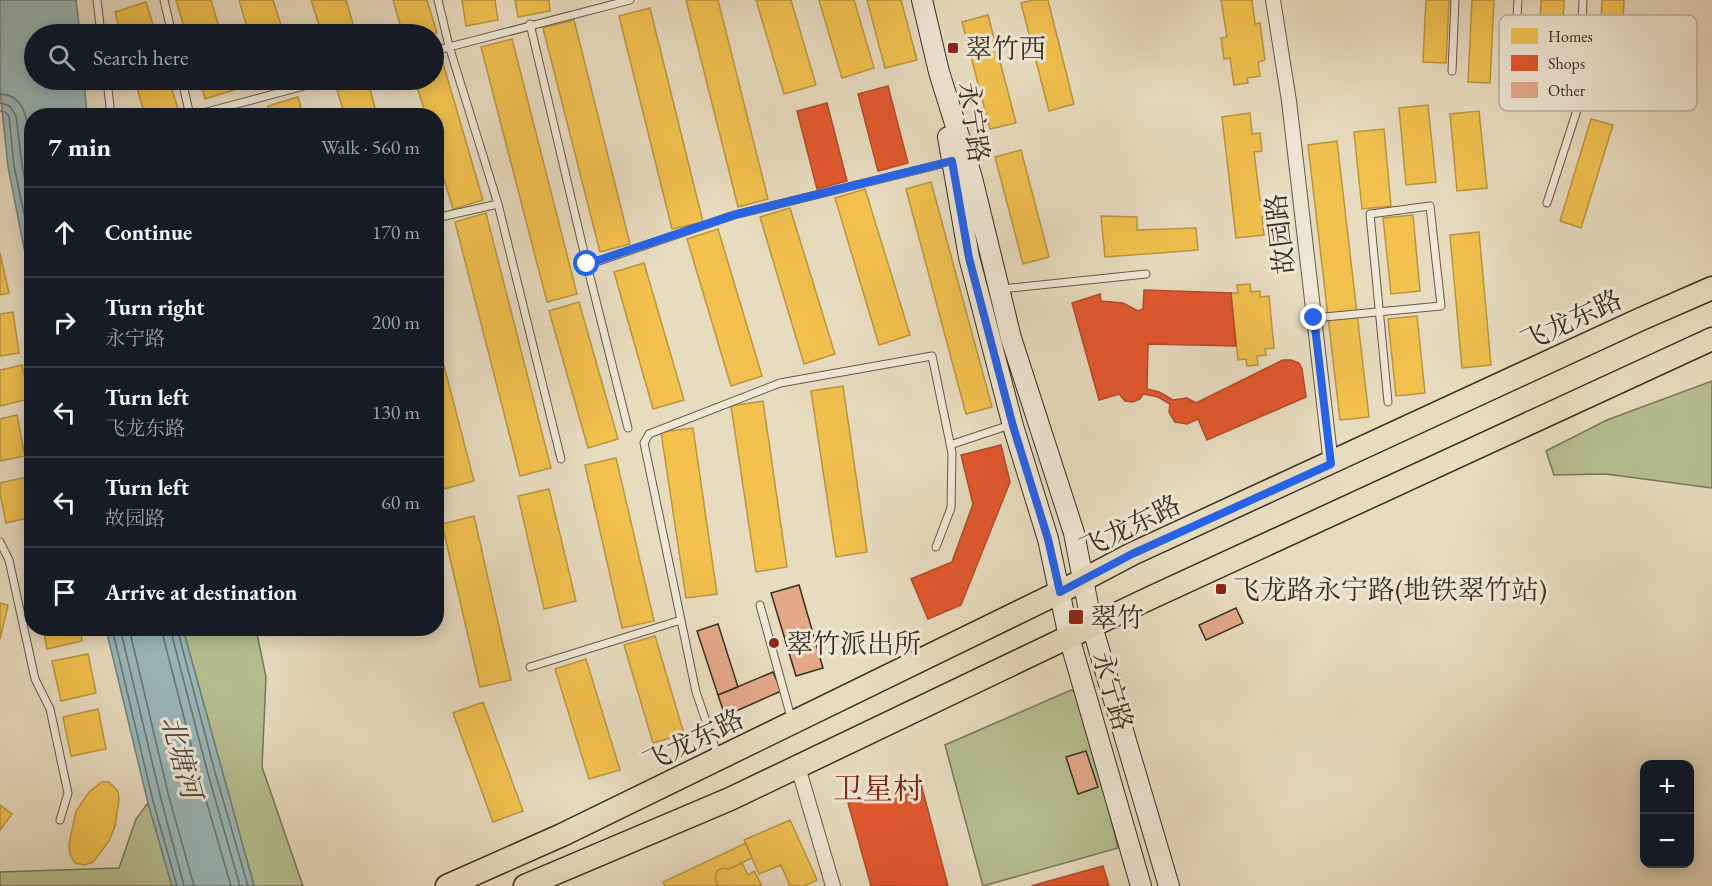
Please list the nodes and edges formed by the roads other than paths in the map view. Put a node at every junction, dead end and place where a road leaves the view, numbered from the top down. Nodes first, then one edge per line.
1 (97, 0) edge
2 (164, 0) edge
3 (438, 0) edge
4 (630, 0) edge
5 (922, 0) edge
6 (1273, 0) edge
7 (1455, 0) edge
8 (1518, 0) edge
9 (1583, 0) edge
10 (1517, 15) edge
11 (1582, 15) edge
12 (100, 24) edge
13 (170, 24) edge
14 (444, 24) edge
15 (530, 24) junction
16 (444, 25) edge
17 (449, 46) junction
18 (444, 48) edge
19 (1452, 71) dead end
20 (939, 72) junction
21 (108, 90) edge
22 (184, 90) edge
23 (288, 90) edge
24 (110, 108) edge
25 (189, 108) edge
26 (221, 108) edge
27 (1577, 111) edge
28 (952, 161) junction
29 (1547, 203) dead end
30 (498, 204) junction
31 (444, 216) edge
32 (587, 264) junction
33 (1146, 274) dead end
34 (1712, 288) edge
35 (999, 289) junction
36 (1379, 312) junction
37 (1314, 318) junction
38 (1712, 339) edge
39 (1388, 402) dead end
40 (1013, 425) junction
41 (628, 428) dead end
42 (950, 445) junction
43 (561, 459) dead end
44 (1331, 464) junction
45 (0, 542) edge
46 (936, 547) dead end
47 (1084, 579) junction
48 (1060, 592) junction
49 (760, 605) dead end
50 (681, 620) junction
51 (1092, 626) junction
52 (24, 629) edge
53 (26, 636) edge
54 (1069, 637) junction
55 (530, 667) dead end
56 (793, 723) junction
57 (719, 759) junction
58 (798, 767) junction
59 (60, 820) dead end
60 (570, 866) junction
61 (447, 886) edge
62 (525, 886) edge
63 (557, 886) edge
64 (833, 886) edge
65 (1141, 886) edge
66 (1169, 886) edge

1 - 12 lane
2 - 13 lane
3 - 14 lane
4 - 15 lane
5 - 20 main road
6 - 37 street, 故园路
7 - 19 lane
8 - 10 lane
9 - 11 lane
15 - 17 lane
15 - 32 lane
16 - 17 lane
17 - 18 lane
17 - 30 lane
20 - 28 main road, 永宁路
20 - 35 main road, 永宁路
21 - 24 lane
22 - 25 lane
23 - 26 lane
27 - 29 lane
28 - 32 lane
28 - 40 main road, 永宁路
30 - 31 lane
30 - 43 lane
32 - 41 lane
33 - 35 lane
34 - 44 main road, 飞龙东路
35 - 47 main road, 永宁路
36 - 36 lane
36 - 37 lane
36 - 39 lane
37 - 44 street, 故园路
38 - 51 main road
40 - 42 lane
40 - 48 main road, 永宁路
42 - 46 lane
42 - 50 lane
44 - 47 main road, 飞龙东路
45 - 52 lane
47 - 48 main road, 飞龙东路
47 - 51 main road, 永宁路
48 - 54 main road, 永宁路
48 - 56 main road, 飞龙东路
49 - 56 lane
50 - 55 lane
50 - 57 lane
51 - 54 main road
51 - 66 main road, 永宁路
53 - 59 lane
54 - 58 main road
54 - 65 main road, 永宁路
56 - 57 main road, 飞龙东路
57 - 61 main road, 飞龙东路
58 - 60 main road
58 - 64 street
60 - 62 main road
60 - 63 street

